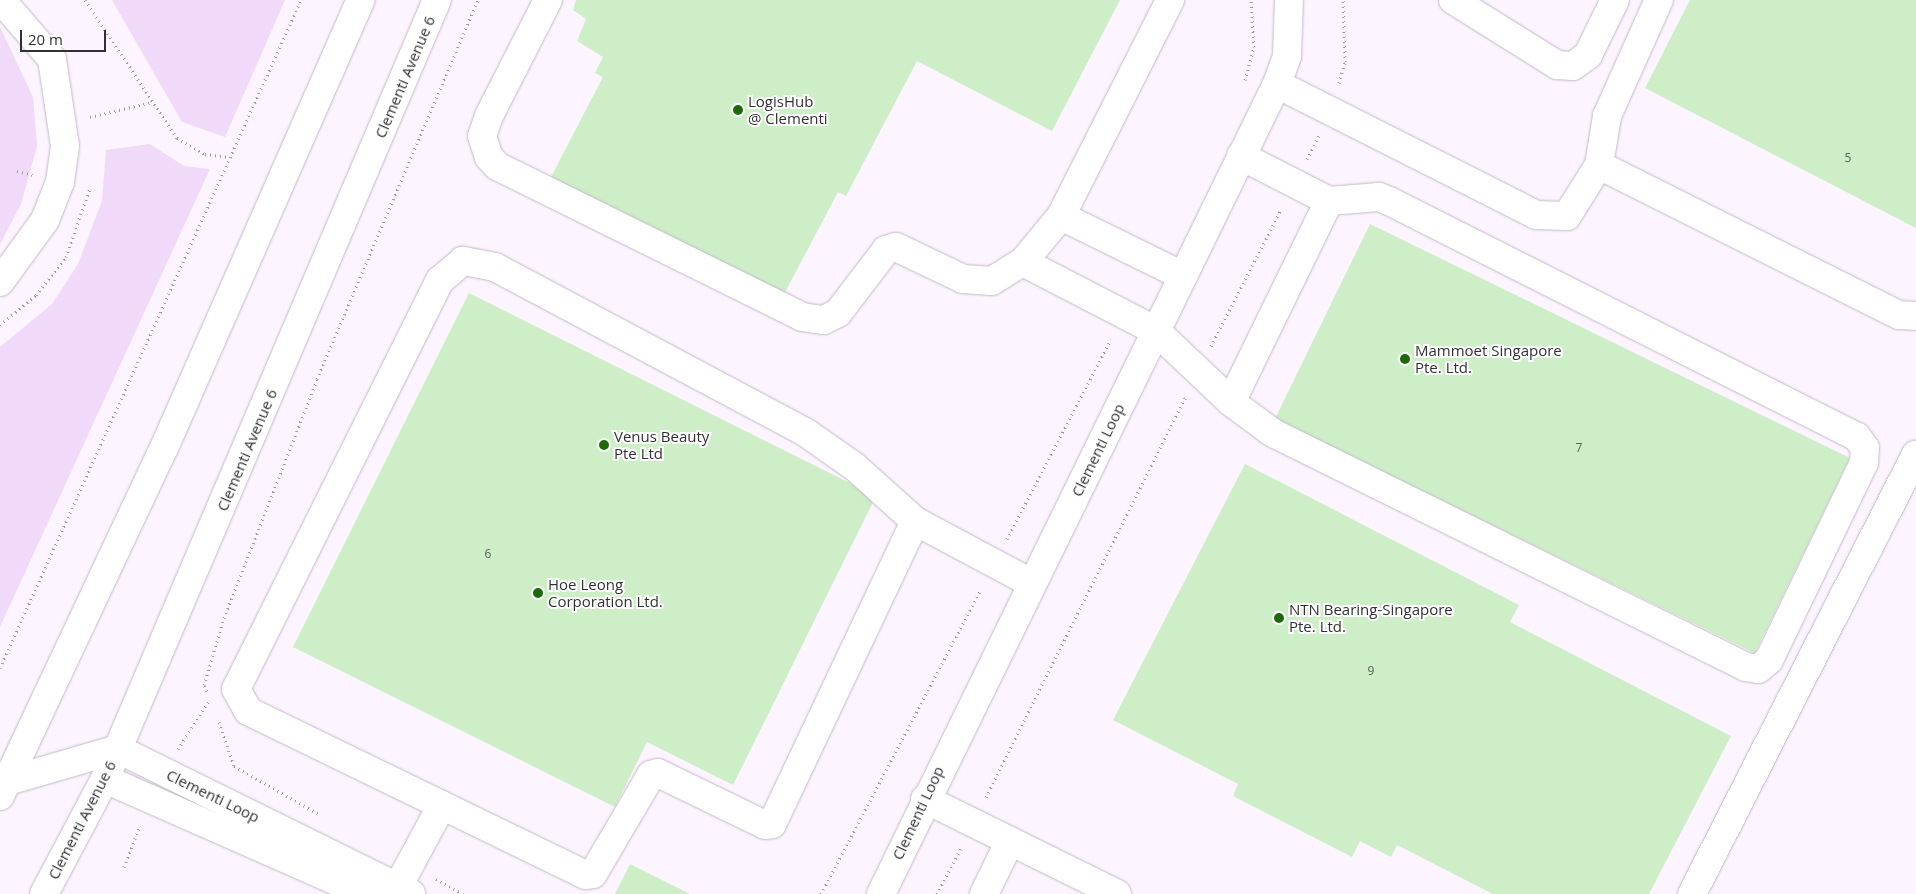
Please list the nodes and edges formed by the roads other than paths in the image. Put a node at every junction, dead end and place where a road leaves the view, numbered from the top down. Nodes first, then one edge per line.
1 (2, 0) edge
2 (361, 0) edge
3 (437, 0) edge
4 (548, 0) edge
5 (1170, 0) edge
6 (1289, 0) edge
7 (1453, 0) edge
8 (1615, 0) edge
9 (1659, 0) edge
10 (1277, 84) junction
11 (1241, 156) junction
12 (1599, 165) junction
13 (1329, 201) junction
14 (1061, 216) junction
15 (1023, 262) junction
16 (1183, 276) junction
17 (0, 282) edge
18 (1916, 316) edge
19 (1156, 332) junction
20 (1231, 402) junction
21 (1916, 455) edge
22 (915, 521) junction
23 (1031, 583) junction
24 (118, 749) junction
25 (105, 778) junction
26 (4, 789) edge
27 (925, 799) junction
28 (442, 805) junction
29 (1010, 841) junction
30 (403, 885) edge
31 (44, 894) edge
32 (366, 894) edge
33 (881, 894) edge
34 (984, 894) edge
35 (1117, 894) edge
36 (1692, 894) edge

1 - 17 street
2 - 26 street
3 - 24 street, Clementi Avenue 6
4 - 15 street
5 - 14 street
6 - 10 street, Clementi Loop
7 - 8 street
9 - 12 street
10 - 11 street, Clementi Loop
10 - 12 street
11 - 13 street
11 - 16 street, Clementi Loop
12 - 18 street
13 - 20 street
13 - 20 street
14 - 15 street
14 - 16 street
15 - 19 street
16 - 19 street, Clementi Loop
19 - 20 street
19 - 23 street, Clementi Loop
21 - 36 street
22 - 23 street
22 - 28 street
22 - 28 street
23 - 27 street, Clementi Loop
24 - 25 street, Clementi Avenue 6
24 - 26 street
24 - 30 street, Clementi Loop
25 - 31 street, Clementi Avenue 6
25 - 32 street, Clementi Loop
27 - 29 street
27 - 33 street, Clementi Loop
28 - 30 street
29 - 34 street
29 - 35 street

